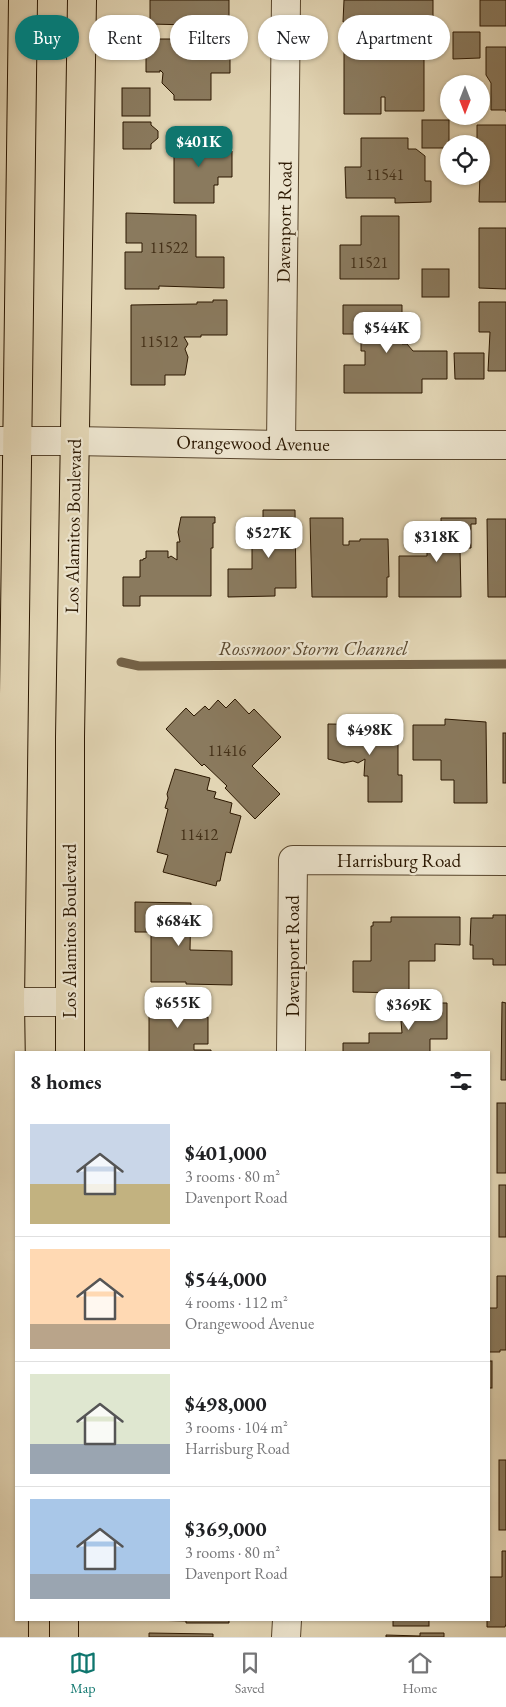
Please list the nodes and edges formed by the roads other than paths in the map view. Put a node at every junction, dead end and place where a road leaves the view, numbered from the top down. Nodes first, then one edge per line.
1 (23, 0) edge
2 (82, 0) edge
3 (286, 0) edge
4 (8, 441) edge
5 (74, 441) junction
6 (506, 444) edge
7 (281, 445) junction
8 (293, 860) joint
9 (506, 860) edge
10 (5, 1002) edge
11 (69, 1002) junction
12 (70, 1051) edge
13 (291, 1051) edge
14 (64, 1621) edge
15 (287, 1621) edge
16 (14, 1637) edge
17 (64, 1637) edge
18 (286, 1637) edge

1 - 4 main road
2 - 5 main road, Los Alamitos Boulevard
3 - 7 street, Davenport Road
4 - 5 street, Orangewood Avenue
4 - 10 main road
5 - 7 street, Orangewood Avenue
5 - 11 main road, Los Alamitos Boulevard
6 - 7 street, Orangewood Avenue
8 - 9 street, Harrisburg Road
8 - 13 street, Davenport Road
10 - 11 street
10 - 16 main road
11 - 12 main road, Los Alamitos Boulevard
14 - 17 main road
15 - 18 street

